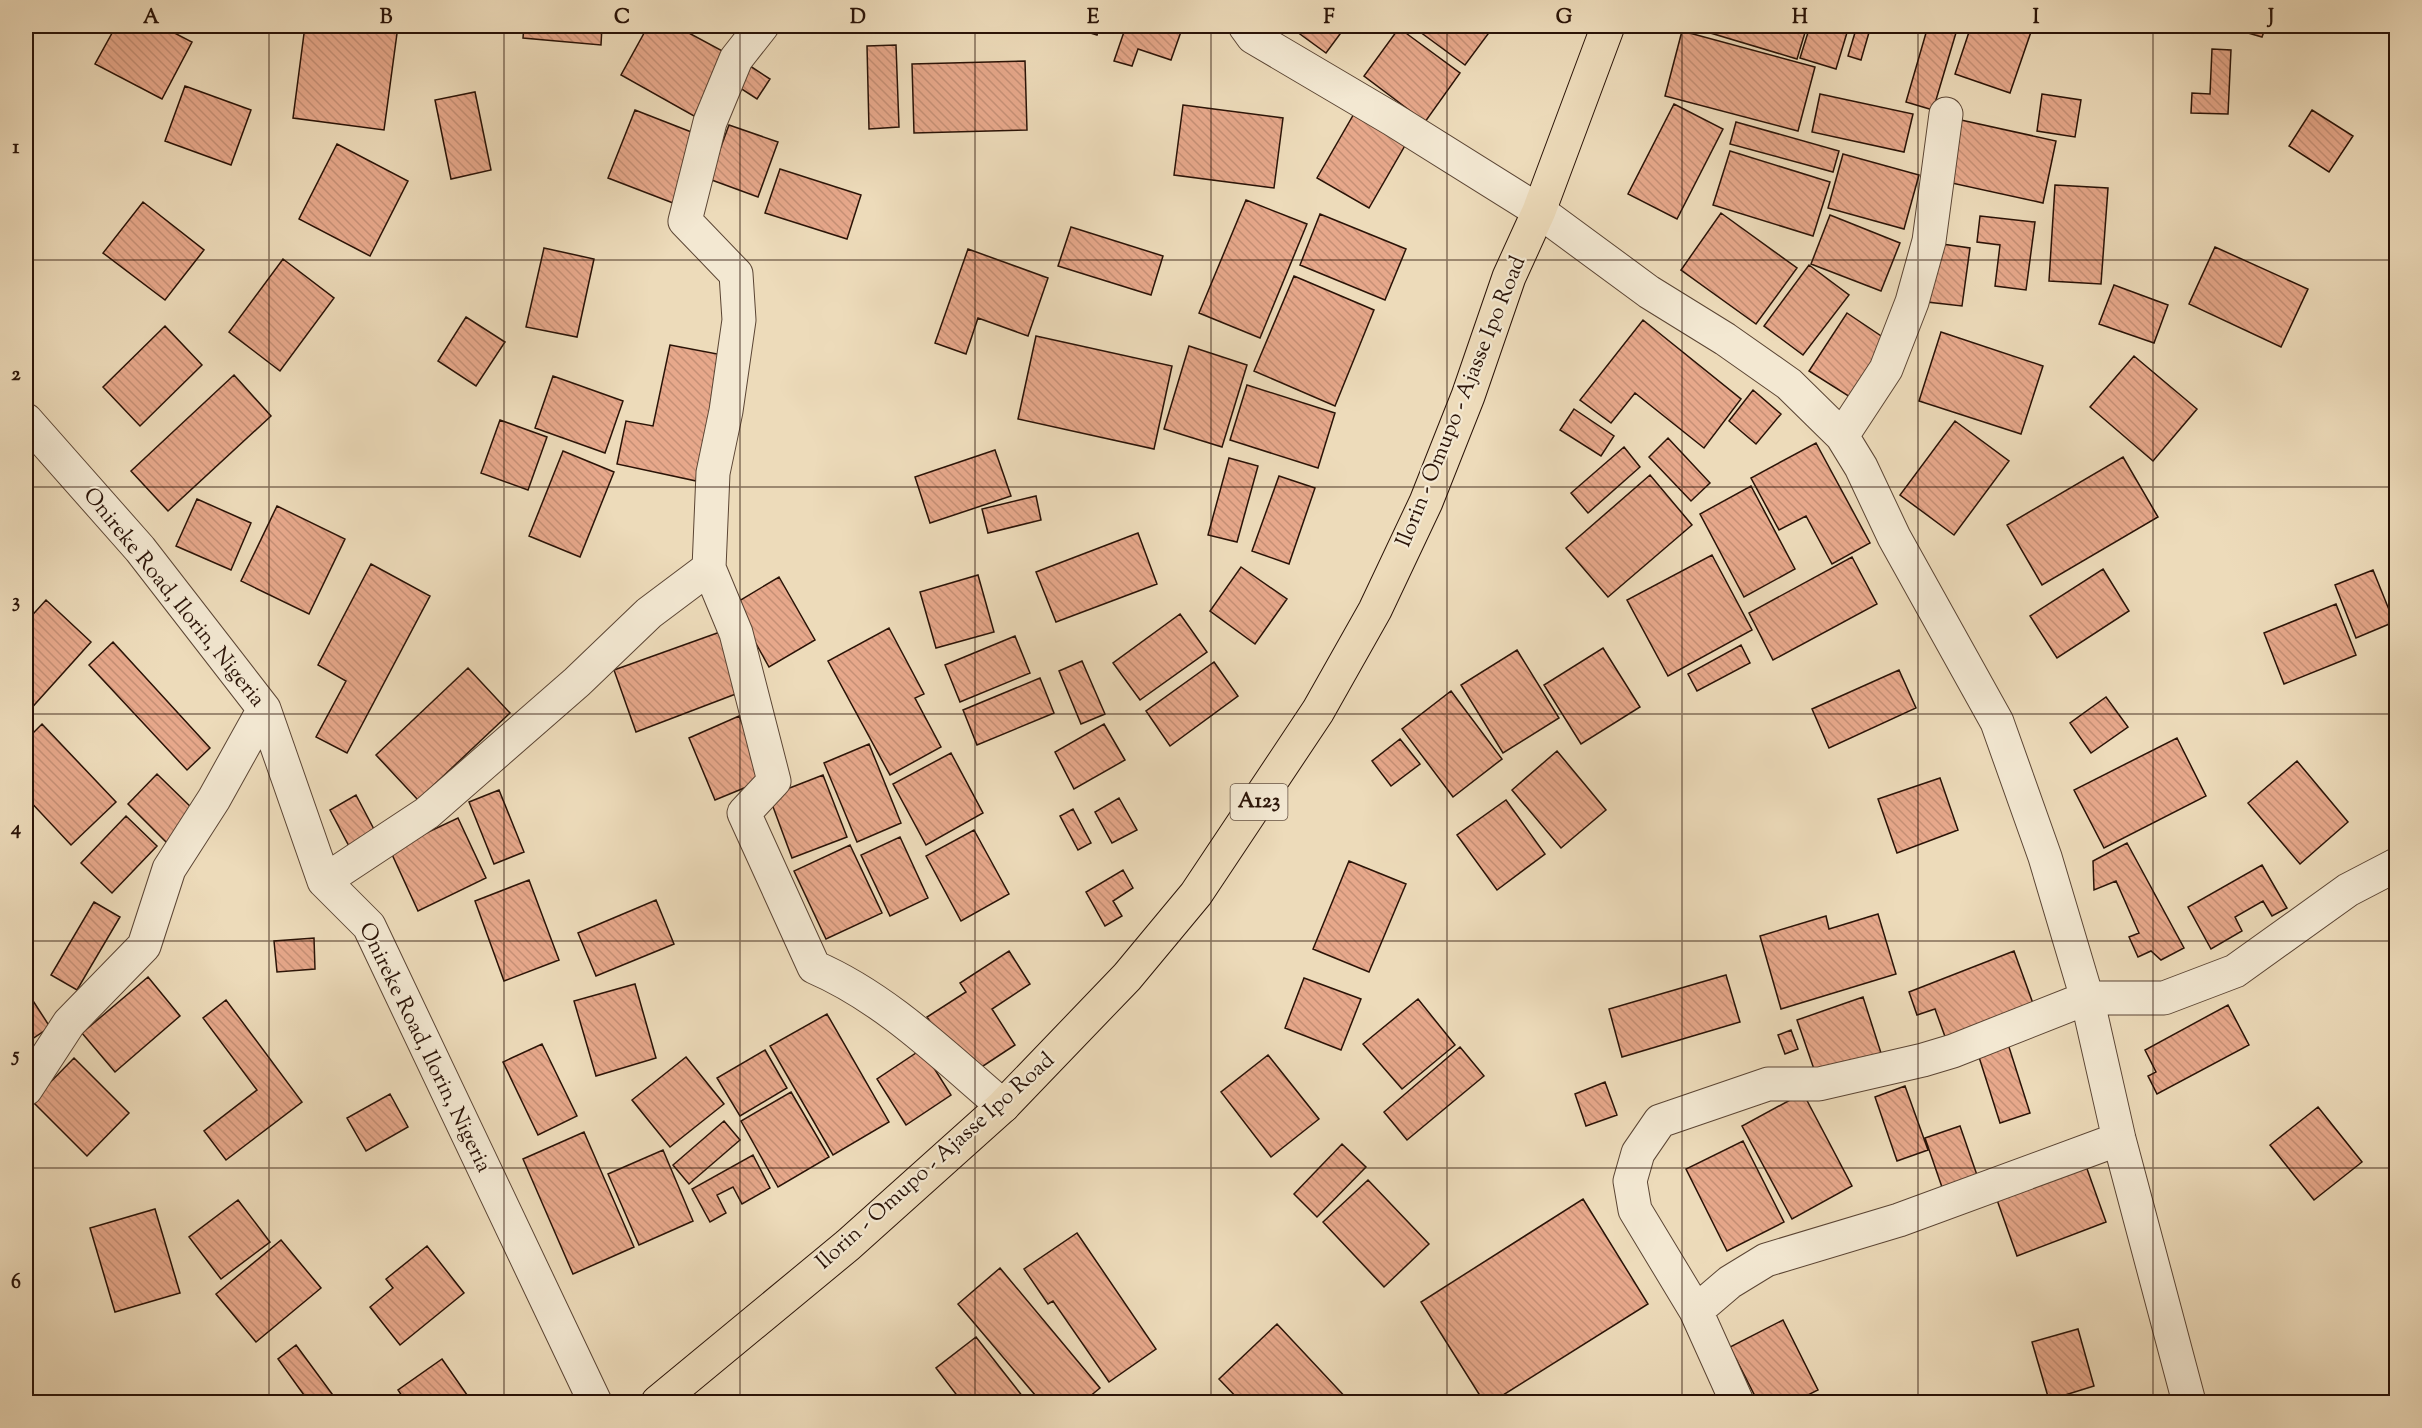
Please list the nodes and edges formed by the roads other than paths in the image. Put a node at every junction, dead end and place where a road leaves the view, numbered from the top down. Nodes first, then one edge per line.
1 (762, 26) edge
2 (1245, 26) edge
3 (1603, 28) edge
4 (1946, 114) dead end
5 (1539, 211) junction
6 (26, 420) edge
7 (1842, 436) junction
8 (709, 568) junction
9 (264, 709) junction
10 (2397, 865) edge
11 (324, 881) junction
12 (2087, 998) junction
13 (26, 1089) edge
14 (1003, 1106) junction
15 (2119, 1139) junction
16 (1696, 1311) junction
17 (595, 1402) edge
18 (658, 1402) edge
19 (1737, 1402) edge
20 (2189, 1402) edge

1 - 8 street
2 - 5 street
3 - 5 highway, Ilorin - Omupo - Ajasse Ipo Road / A123
4 - 7 street
5 - 7 street
5 - 14 highway, Ilorin - Omupo - Ajasse Ipo Road / A123
6 - 9 street, Onireke Road, Ilorin, Nigeria
7 - 12 street
8 - 11 street
8 - 14 street
9 - 11 street, Onireke Road, Ilorin, Nigeria
9 - 13 street
10 - 12 street
11 - 17 street, Onireke Road, Ilorin, Nigeria
12 - 15 street
12 - 16 street
14 - 18 highway, Ilorin - Omupo - Ajasse Ipo Road / A123
15 - 16 street
15 - 20 street
16 - 19 street

